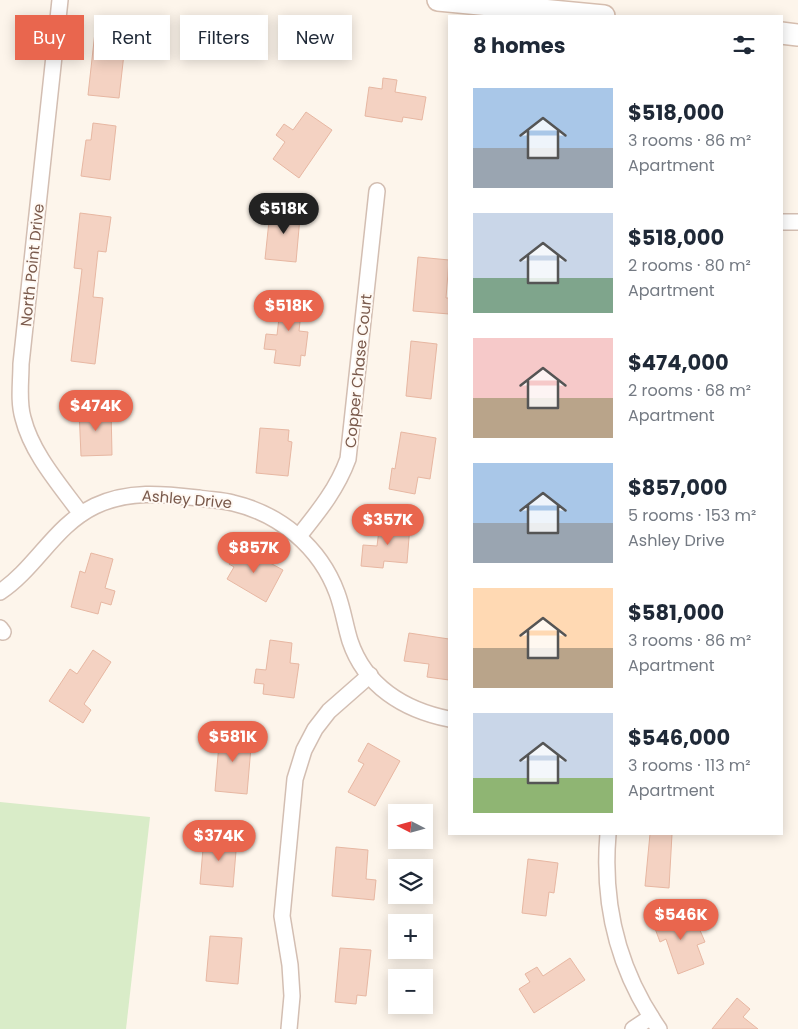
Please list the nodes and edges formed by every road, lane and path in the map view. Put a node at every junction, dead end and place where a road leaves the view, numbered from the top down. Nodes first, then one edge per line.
1 (60, 0) edge
2 (438, 0) edge
3 (594, 15) edge
4 (783, 33) edge
5 (798, 35) edge
6 (377, 191) dead end
7 (783, 222) edge
8 (798, 222) edge
9 (81, 514) junction
10 (299, 536) junction
11 (0, 592) edge
12 (370, 676) junction
13 (448, 719) edge
14 (608, 835) edge
15 (655, 1023) edge
16 (289, 1029) edge
17 (633, 1029) edge

1 - 9 street, North Point Drive
2 - 3 main road
4 - 5 main road
6 - 10 street, Copper Chase Court
7 - 8 street
9 - 10 street, Ashley Drive
9 - 11 street, Ashley Drive
10 - 12 street, Ashley Drive
12 - 13 street, Ashley Drive
12 - 16 street
14 - 15 street
15 - 17 street

